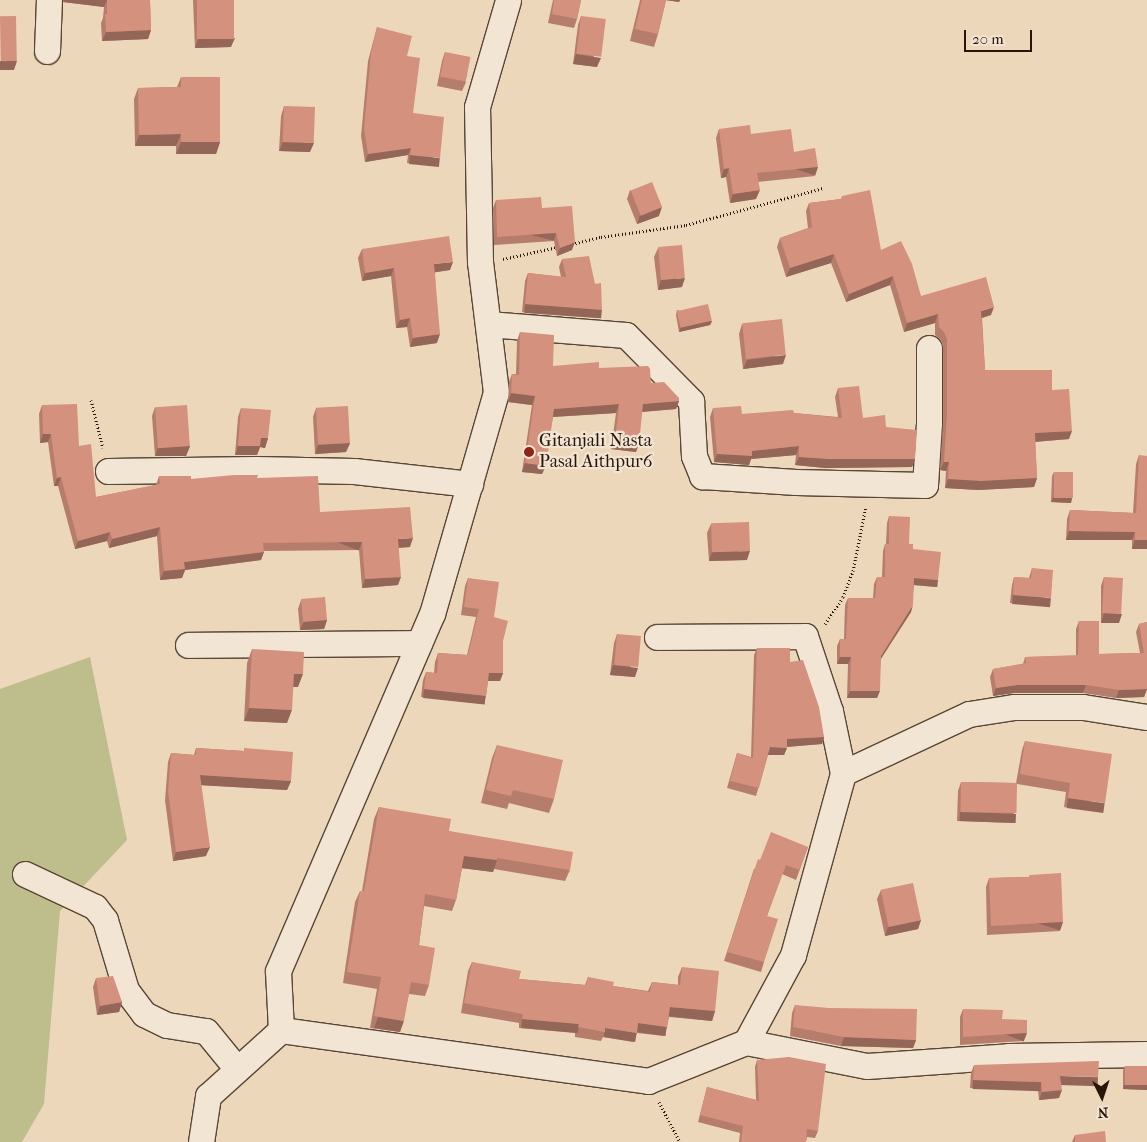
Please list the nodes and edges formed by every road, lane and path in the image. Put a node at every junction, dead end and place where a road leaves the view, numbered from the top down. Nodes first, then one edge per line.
1 (49, 0) edge
2 (508, 0) edge
3 (47, 51) dead end
4 (823, 188) dead end
5 (480, 262) junction
6 (488, 324) junction
7 (928, 348) dead end
8 (91, 400) dead end
9 (108, 471) joint
10 (470, 484) junction
11 (871, 484) junction
12 (805, 636) junction
13 (657, 637) dead end
14 (420, 643) junction
15 (188, 645) dead end
16 (1147, 717) edge
17 (843, 773) junction
18 (26, 874) dead end
19 (281, 1030) junction
20 (746, 1042) junction
21 (1147, 1054) edge
22 (237, 1069) junction
23 (648, 1081) junction
24 (201, 1142) edge
25 (680, 1142) edge

1 - 3 street
2 - 5 street
4 - 5 path
5 - 6 street
6 - 10 street
6 - 11 street
7 - 11 street
8 - 9 path
9 - 10 street
10 - 14 street
11 - 12 path
12 - 13 street
12 - 17 street
14 - 15 street
14 - 19 street
16 - 17 street
17 - 20 street
18 - 22 street
19 - 22 street
19 - 23 street
20 - 21 street
20 - 23 street
22 - 24 street
23 - 25 path

